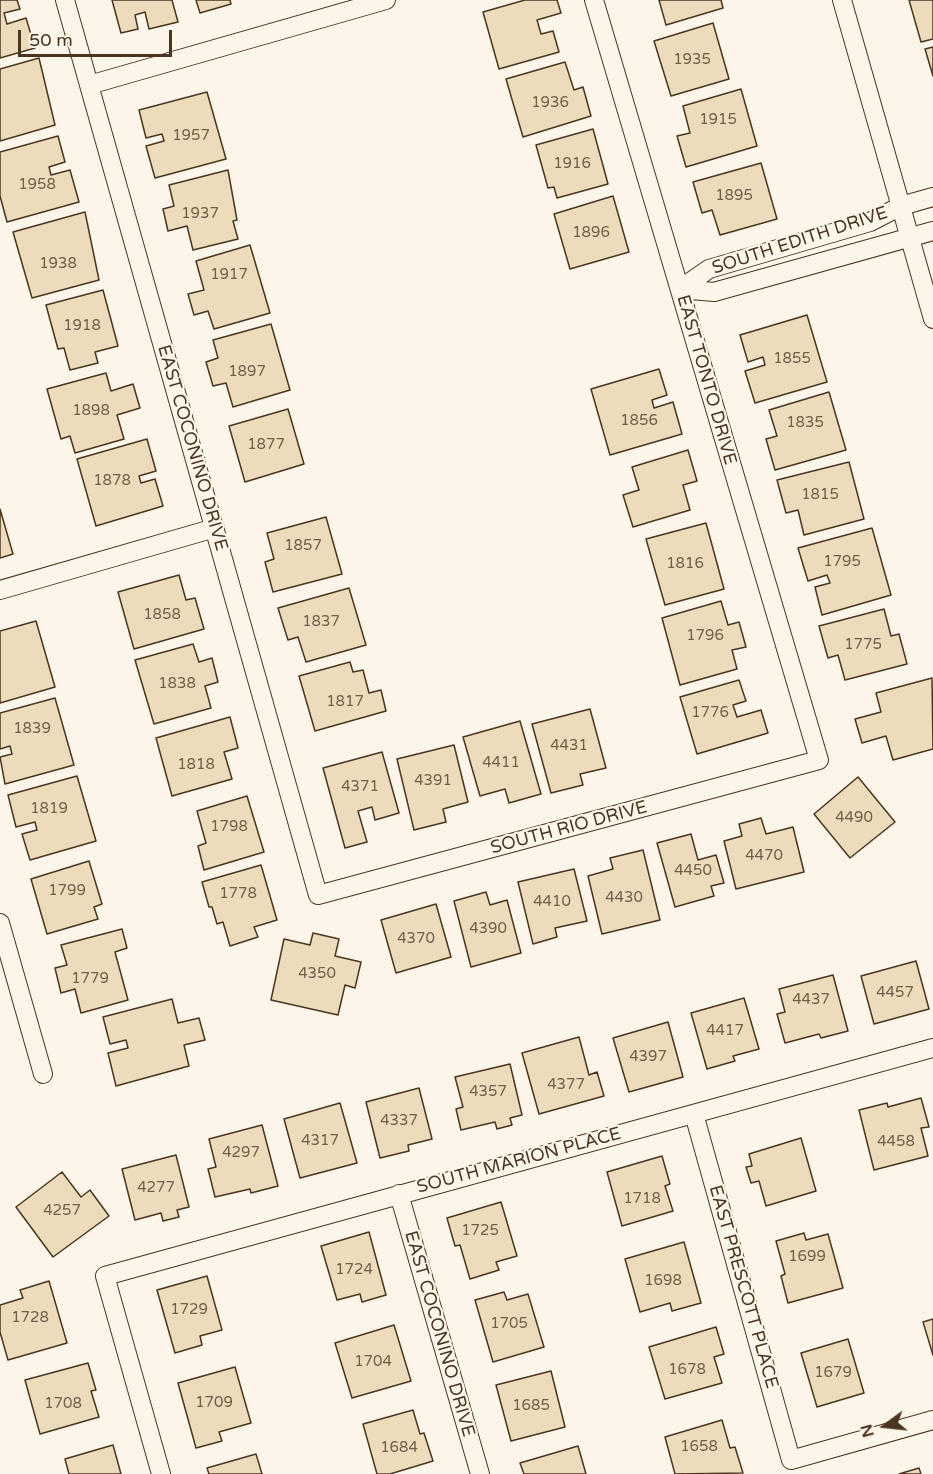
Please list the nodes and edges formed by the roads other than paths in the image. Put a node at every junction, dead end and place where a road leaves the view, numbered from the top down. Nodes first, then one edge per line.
1 (65, 0) edge
2 (386, 0) edge
3 (594, 0) edge
4 (842, 0) edge
5 (340, 6) edge
6 (88, 85) junction
7 (933, 197) edge
8 (901, 206) junction
9 (933, 231) edge
10 (909, 237) junction
11 (786, 246) junction
12 (793, 270) junction
13 (680, 289) junction
14 (933, 319) edge
15 (215, 528) junction
16 (0, 590) edge
17 (819, 760) joint
18 (318, 896) joint
19 (0, 923) edge
20 (933, 1048) edge
21 (43, 1074) dead end
22 (694, 1113) junction
23 (399, 1194) junction
24 (933, 1420) edge
25 (161, 1474) edge
26 (480, 1474) edge

1 - 6 street, EAST COCONINO DRIVE
2 - 5 street
3 - 13 street, EAST TONTO DRIVE
4 - 8 street
5 - 6 street
6 - 15 street, EAST COCONINO DRIVE
7 - 8 street, SOUTH EDITH DRIVE
8 - 10 street
8 - 11 street, SOUTH EDITH DRIVE
9 - 10 street, SOUTH EDITH DRIVE
10 - 12 street, SOUTH EDITH DRIVE
10 - 14 street
11 - 12 street
11 - 13 street, SOUTH EDITH DRIVE
12 - 13 street, SOUTH EDITH DRIVE
13 - 17 street, EAST TONTO DRIVE
15 - 16 street
15 - 18 street, EAST COCONINO DRIVE
17 - 18 street, SOUTH RIO DRIVE
19 - 21 street
20 - 22 street, SOUTH MARION PLACE
22 - 23 street, SOUTH MARION PLACE
22 - 24 street, EAST PRESCOTT PLACE
23 - 25 street, SOUTH MARION PLACE
23 - 26 street, EAST COCONINO DRIVE

